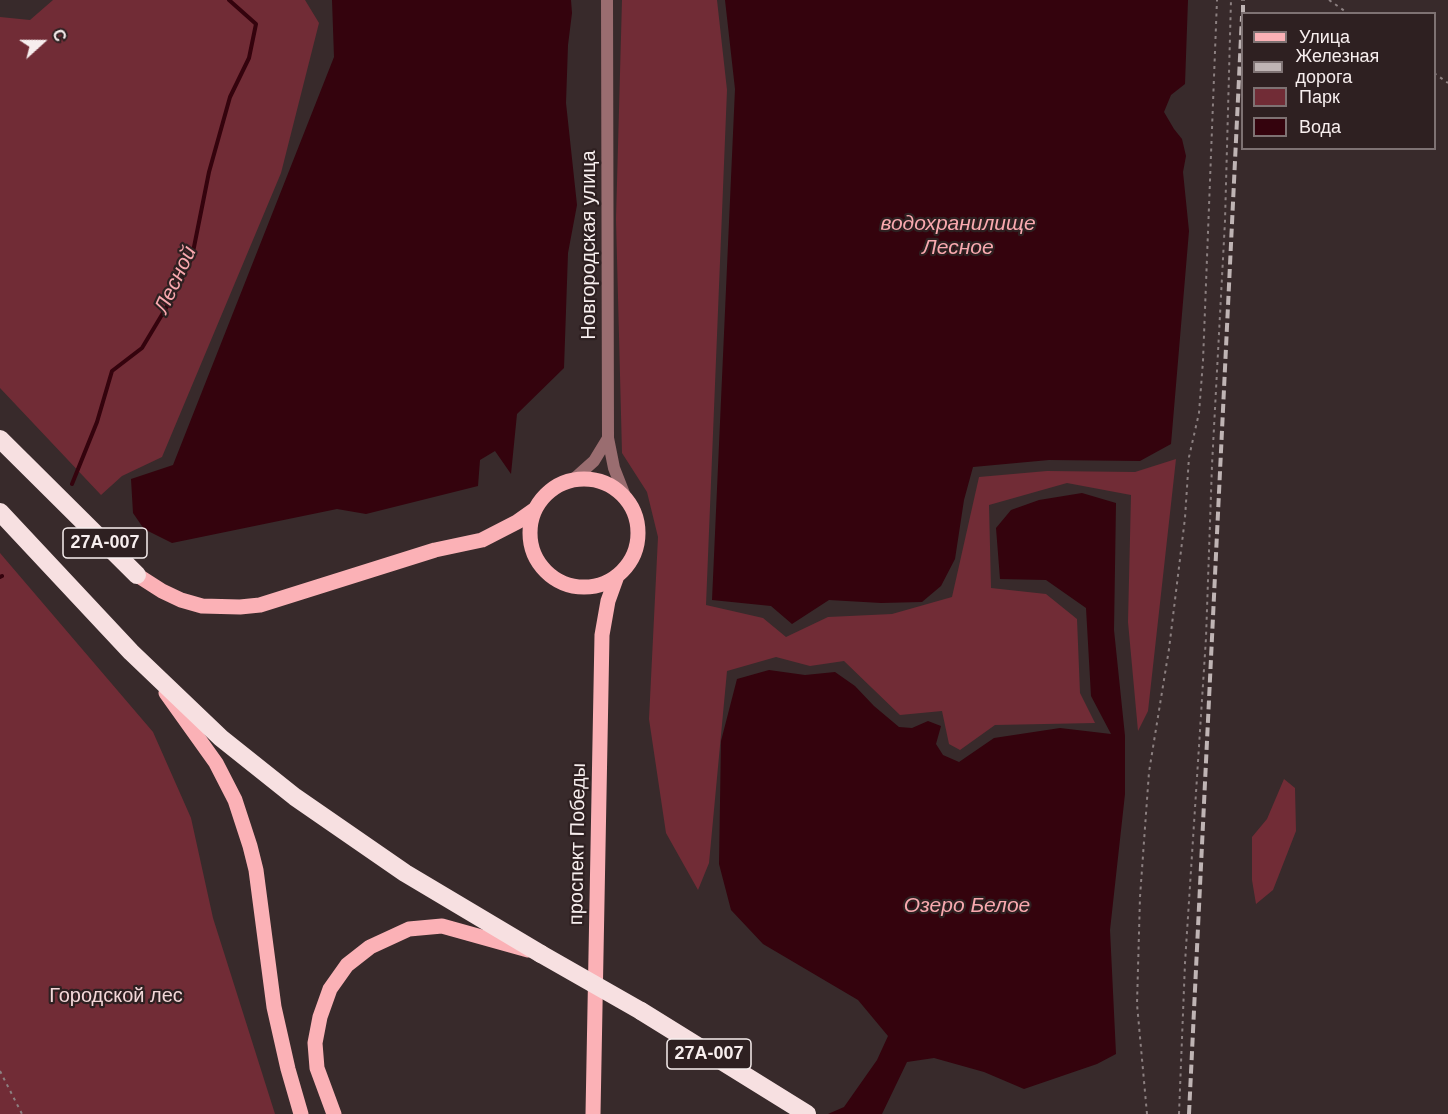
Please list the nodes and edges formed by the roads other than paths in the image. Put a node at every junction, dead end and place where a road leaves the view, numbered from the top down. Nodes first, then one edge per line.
1 (608, 0) edge
2 (608, 438) junction
3 (0, 440) edge
4 (575, 478) junction
5 (624, 496) junction
6 (534, 510) junction
7 (0, 512) edge
8 (137, 575) joint
9 (617, 576) junction
10 (131, 652) junction
11 (541, 954) junction
12 (302, 1114) edge
13 (334, 1114) edge
14 (594, 1114) edge
15 (807, 1114) edge

1 - 2 street, Новгородская улица
2 - 4 street
2 - 5 street, Новгородская улица
3 - 8 highway, 27А-007
4 - 5 main road
4 - 6 main road
5 - 9 main road
6 - 8 main road
6 - 9 main road
7 - 10 highway
9 - 14 main road, проспект Победы
10 - 11 highway, 27А-007
10 - 12 main road
11 - 13 main road
11 - 15 highway, 27А-007, bridge

